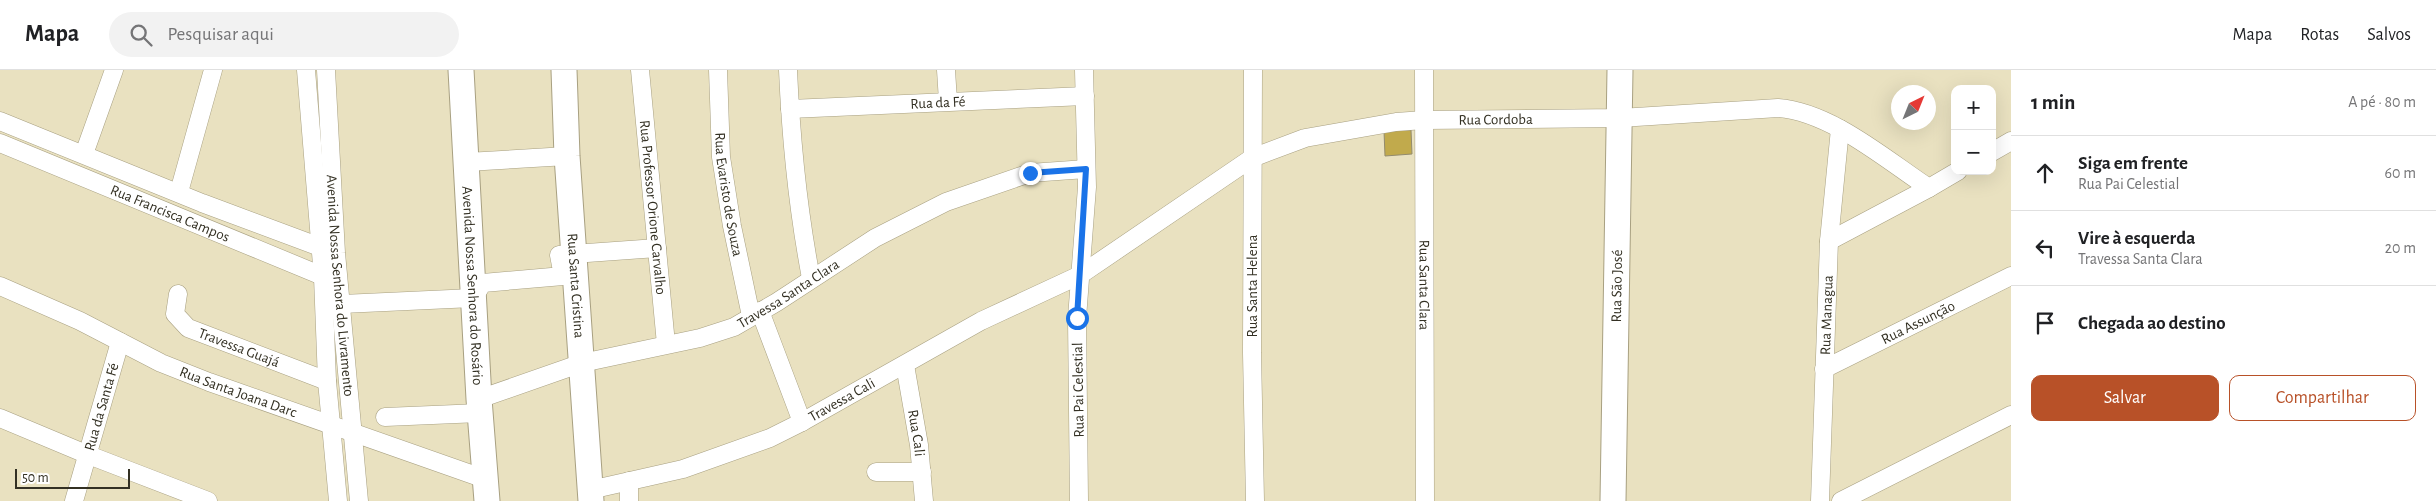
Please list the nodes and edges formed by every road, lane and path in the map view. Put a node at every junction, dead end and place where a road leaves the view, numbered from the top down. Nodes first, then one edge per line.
1 (114, 70) edge
2 (213, 70) edge
3 (306, 70) edge
4 (326, 70) edge
5 (461, 70) edge
6 (564, 70) edge
7 (640, 70) edge
8 (718, 70) edge
9 (788, 70) edge
10 (946, 70) edge
11 (1084, 70) edge
12 (1254, 70) edge
13 (1424, 70) edge
14 (1620, 70) edge
15 (1085, 96) junction
16 (948, 101) junction
17 (790, 109) junction
18 (1620, 118) junction
19 (1424, 120) junction
20 (0, 121) edge
21 (1840, 129) junction
22 (2011, 142) edge
23 (0, 143) edge
24 (1996, 150) edge
25 (84, 154) junction
26 (567, 156) junction
27 (1252, 158) junction
28 (467, 162) junction
29 (1086, 169) junction
30 (1951, 175) edge
31 (1929, 188) junction
32 (180, 192) junction
33 (1829, 241) junction
34 (657, 248) junction
35 (328, 250) junction
36 (574, 253) junction
37 (1080, 275) junction
38 (2011, 276) edge
39 (811, 278) junction
40 (331, 280) junction
41 (0, 286) edge
42 (178, 294) dead end
43 (473, 298) junction
44 (342, 304) junction
45 (756, 314) junction
46 (120, 342) junction
47 (666, 344) junction
48 (582, 363) junction
49 (905, 365) junction
50 (1824, 370) junction
51 (327, 381) junction
52 (479, 406) junction
53 (2011, 415) edge
54 (385, 417) dead end
55 (0, 418) edge
56 (802, 422) junction
57 (331, 425) junction
58 (352, 431) junction
59 (86, 454) junction
60 (876, 472) dead end
61 (922, 472) junction
62 (630, 481) junction
63 (486, 490) edge
64 (590, 495) edge
65 (74, 501) edge
66 (208, 501) edge
67 (338, 501) edge
68 (359, 501) edge
69 (629, 501) edge
70 (924, 501) edge
71 (1079, 501) edge
72 (1255, 501) edge
73 (1425, 501) edge
74 (1614, 501) edge
75 (1820, 501) edge
76 (1841, 501) edge

1 - 25 street
2 - 32 street
3 - 35 street, Avenida Nossa Senhora do Livramento
4 - 35 street, Avenida Nossa Senhora do Livramento
5 - 28 main road, Avenida Nossa Senhora do Rosário
6 - 26 main road, Rua Santa Cristina
7 - 34 street, Rua Professor Orione Carvalho
8 - 45 street, Rua Evaristo de Souza
9 - 17 street
10 - 16 street
11 - 15 street, Rua Pai Celestial
12 - 27 street, Rua Santa Helena
13 - 19 street, Rua Santa Clara
14 - 18 main road, Rua São José
15 - 16 street, Rua da Fé
15 - 29 street, Rua Pai Celestial
16 - 17 street, Rua da Fé
17 - 39 street
18 - 19 street, Rua Cordoba
18 - 21 street, Rua Cordoba
18 - 74 main road, Rua São José
19 - 27 street, Rua Cordoba
19 - 73 street, Rua Santa Clara
20 - 25 street, Rua Francisca Campos
21 - 31 street, Rua Cordoba
21 - 33 street, Rua Managua
22 - 24 street
23 - 40 street, Rua Francisca Campos
25 - 32 street, Rua Francisca Campos
26 - 28 street
26 - 36 main road, Rua Santa Cristina
27 - 37 street, Rua Cordoba
27 - 72 street, Rua Santa Helena
28 - 43 main road, Avenida Nossa Senhora do Rosário
29 - 37 street, Rua Pai Celestial
29 - 39 street, Travessa Santa Clara
30 - 31 street
31 - 33 street
32 - 35 street, Rua Francisca Campos
33 - 50 street, Rua Managua
34 - 36 street
34 - 47 street, Rua Professor Orione Carvalho
35 - 40 street, Avenida Nossa Senhora do Livramento
36 - 43 street
36 - 48 main road, Rua Santa Cristina
37 - 49 street, Travessa Cali
37 - 71 street, Rua Pai Celestial
38 - 50 street, Rua Assunção
39 - 45 street, Travessa Santa Clara
40 - 44 street, Avenida Nossa Senhora do Livramento
40 - 51 street, Avenida Nossa Senhora do Livramento
41 - 46 street, Rua Santa Joana Darc
42 - 51 street, Travessa Guajá
43 - 44 street
43 - 52 main road, Avenida Nossa Senhora do Rosário
44 - 58 street, Avenida Nossa Senhora do Livramento
45 - 47 street, Travessa Santa Clara
45 - 56 street, Rua Evaristo de Souza
46 - 57 street, Rua Santa Joana Darc
46 - 59 street, Rua da Santa Fé
47 - 48 street, Travessa Santa Clara
48 - 52 street, Travessa Santa Clara
48 - 64 main road, Rua Santa Cristina
49 - 56 street, Travessa Cali
49 - 61 street, Rua Cali
50 - 75 street, Rua Managua
51 - 57 street, Avenida Nossa Senhora do Livramento
52 - 54 street, Travessa Santa Clara
52 - 63 main road, Avenida Nossa Senhora do Rosário
53 - 76 street
55 - 59 street
56 - 62 street, Travessa Cali
57 - 58 street, Rua Santa Joana Darc
57 - 67 street, Avenida Nossa Senhora do Livramento
58 - 63 street, Rua Santa Joana Darc
58 - 68 street, Avenida Nossa Senhora do Livramento
59 - 65 street, Rua da Santa Fé
59 - 66 street
60 - 61 street
61 - 70 street, Rua Cali
62 - 64 street, Travessa Cali
62 - 69 street

